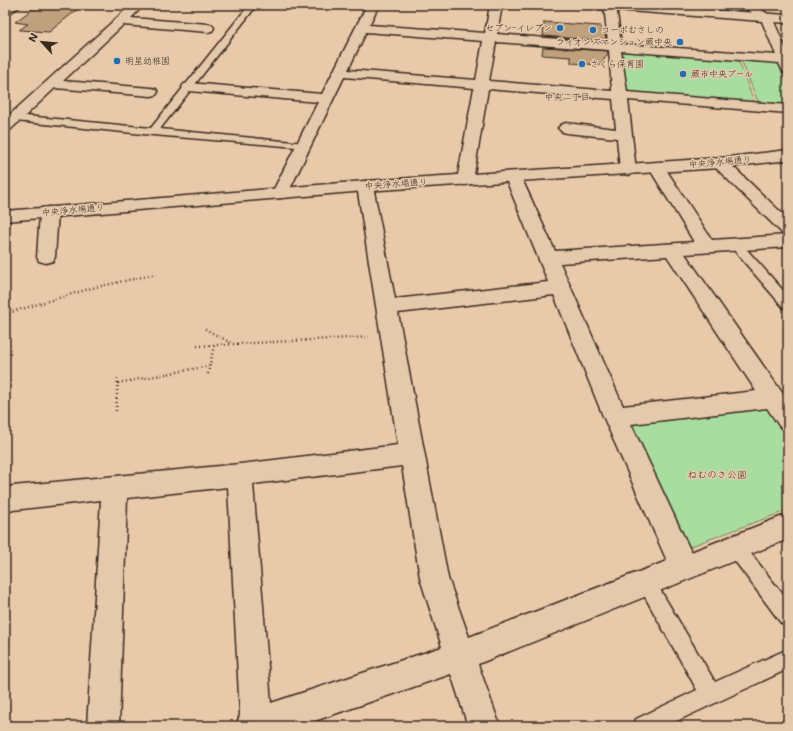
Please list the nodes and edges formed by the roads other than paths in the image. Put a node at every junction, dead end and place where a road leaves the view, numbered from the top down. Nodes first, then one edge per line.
1 (18, 5) edge
2 (138, 5) edge
3 (253, 5) edge
4 (373, 5) edge
5 (496, 5) edge
6 (588, 5) edge
7 (747, 5) edge
8 (610, 6) edge
9 (665, 8) edge
10 (5, 14) edge
11 (766, 18) junction
12 (788, 19) edge
13 (120, 21) junction
14 (208, 28) dead end
15 (362, 28) junction
16 (490, 38) junction
17 (615, 47) junction
18 (787, 63) edge
19 (339, 73) junction
20 (52, 84) junction
21 (481, 84) junction
22 (189, 87) junction
23 (151, 92) dead end
24 (620, 96) junction
25 (327, 99) junction
26 (788, 109) edge
27 (8, 121) edge
28 (566, 128) dead end
29 (154, 132) junction
30 (624, 134) junction
31 (304, 146) junction
32 (788, 155) edge
33 (720, 163) junction
34 (657, 168) junction
35 (628, 170) junction
36 (513, 176) junction
37 (465, 180) junction
38 (365, 186) junction
39 (280, 193) junction
40 (49, 212) junction
41 (5, 216) edge
42 (788, 229) edge
43 (788, 241) edge
44 (737, 246) junction
45 (707, 247) junction
46 (672, 249) junction
47 (46, 257) dead end
48 (550, 258) junction
49 (560, 287) junction
50 (788, 304) edge
51 (386, 307) junction
52 (772, 398) junction
53 (615, 416) junction
54 (788, 420) edge
55 (412, 454) junction
56 (240, 475) junction
57 (115, 488) junction
58 (5, 501) edge
59 (788, 526) edge
60 (735, 548) junction
61 (684, 568) junction
62 (646, 582) junction
63 (788, 616) edge
64 (460, 656) junction
65 (788, 659) edge
66 (711, 695) junction
67 (255, 725) edge
68 (103, 726) edge
69 (484, 726) edge
70 (643, 726) edge

1 - 10 lane
2 - 13 street
3 - 22 lane
4 - 15 street
5 - 16 street
6 - 8 street
7 - 11 street
8 - 9 street
8 - 17 street
9 - 11 street
11 - 12 street
11 - 18 street
13 - 14 street
13 - 20 street
15 - 16 street
15 - 19 street
16 - 17 street
16 - 21 street
17 - 18 street
17 - 24 street
19 - 21 street
19 - 25 street
20 - 23 street
20 - 27 street
21 - 24 street
21 - 37 street
22 - 25 street
22 - 29 lane
24 - 26 street
24 - 30 street
25 - 31 street
27 - 29 lane
28 - 30 street
29 - 31 lane
30 - 35 street
31 - 39 street
32 - 33 street, 中央浄水場通り
33 - 34 street, 中央浄水場通り
33 - 42 street
34 - 35 street, 中央浄水場通り
34 - 45 street
35 - 36 street, 中央浄水場通り
36 - 37 street, 中央浄水場通り
36 - 48 street
37 - 38 street, 中央浄水場通り
38 - 39 street, 中央浄水場通り
38 - 51 street
39 - 40 street, 中央浄水場通り
40 - 41 street, 中央浄水場通り
40 - 47 street
43 - 44 street
44 - 45 street
44 - 50 lane
45 - 46 street
46 - 48 street
46 - 52 street
48 - 49 street
49 - 51 street
49 - 53 street
51 - 55 street
52 - 53 street
52 - 54 street
53 - 61 street
55 - 56 street
55 - 64 street
56 - 57 street
56 - 67 street
57 - 58 street
57 - 68 street
59 - 60 street
60 - 61 street
60 - 63 lane
61 - 62 street
62 - 64 street
62 - 66 lane
64 - 67 street
64 - 69 street
65 - 66 lane
66 - 70 lane

